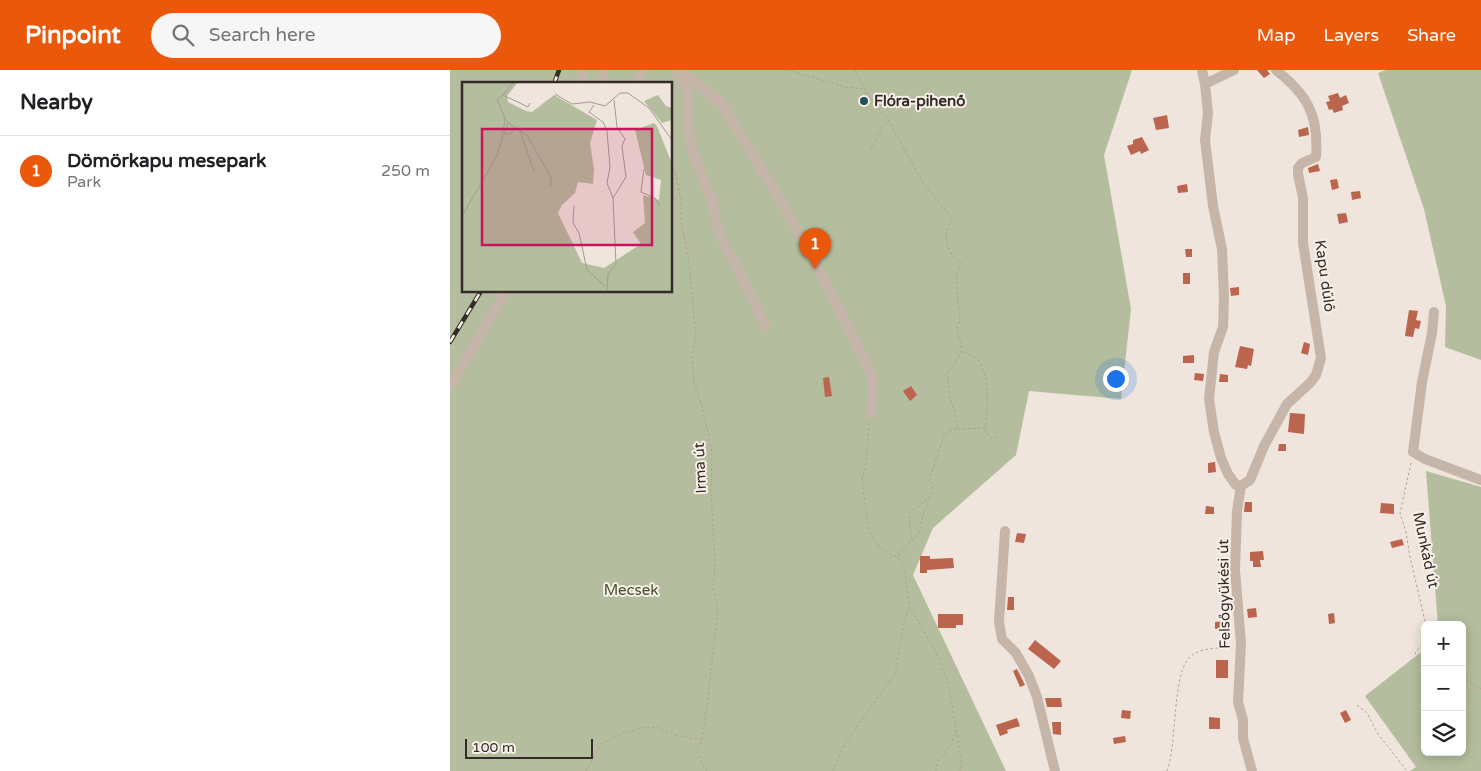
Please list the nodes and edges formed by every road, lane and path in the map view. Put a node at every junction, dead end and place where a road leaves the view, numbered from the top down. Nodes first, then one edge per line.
1 (643, 70) edge
2 (675, 70) edge
3 (680, 70) edge
4 (788, 70) edge
5 (855, 70) edge
6 (1202, 70) edge
7 (1234, 70) edge
8 (1276, 70) edge
9 (637, 82) edge
10 (1205, 84) junction
11 (865, 89) junction
12 (867, 93) junction
13 (863, 98) dead end
14 (890, 122) junction
15 (871, 150) dead end
16 (672, 166) edge
17 (505, 292) edge
18 (1434, 312) dead end
19 (766, 327) dead end
20 (962, 350) junction
21 (450, 386) edge
22 (871, 413) joint
23 (985, 428) junction
24 (957, 429) junction
25 (997, 437) dead end
26 (1413, 452) junction
27 (1481, 480) edge
28 (1242, 486) junction
29 (931, 496) junction
30 (1005, 531) dead end
31 (913, 541) junction
32 (898, 557) junction
33 (909, 606) junction
34 (1425, 621) edge
35 (1421, 646) edge
36 (1240, 648) junction
37 (1421, 658) edge
38 (1466, 680) edge
39 (1481, 689) edge
40 (1356, 705) dead end
41 (956, 730) junction
42 (702, 740) junction
43 (705, 770) edge
44 (586, 771) edge
45 (833, 771) edge
46 (936, 771) edge
47 (960, 771) edge
48 (1054, 771) edge
49 (1167, 771) edge
50 (1252, 771) edge
51 (1407, 771) edge

1 - 9 street
2 - 19 street
3 - 22 street
4 - 11 path
5 - 11 path
6 - 10 street
7 - 10 street
8 - 28 street, Kapu dűlő
10 - 28 street
11 - 12 path
12 - 13 path
12 - 14 path
14 - 15 path
14 - 20 path
16 - 42 path, Irma út
17 - 21 street
18 - 26 street
20 - 23 path
20 - 24 path
22 - 32 path
23 - 24 path
23 - 25 path
24 - 29 path
26 - 27 street
26 - 34 path, Munkád út
28 - 36 street, Felsőgyükési út
29 - 31 path
29 - 31 path
30 - 48 street
31 - 32 path
32 - 33 path
33 - 41 path
33 - 45 path
35 - 37 path
36 - 49 path
36 - 50 street, Felsőgyükési út
38 - 39 path
40 - 51 path
41 - 46 path
41 - 47 path
42 - 43 path, Irma út
42 - 44 path

